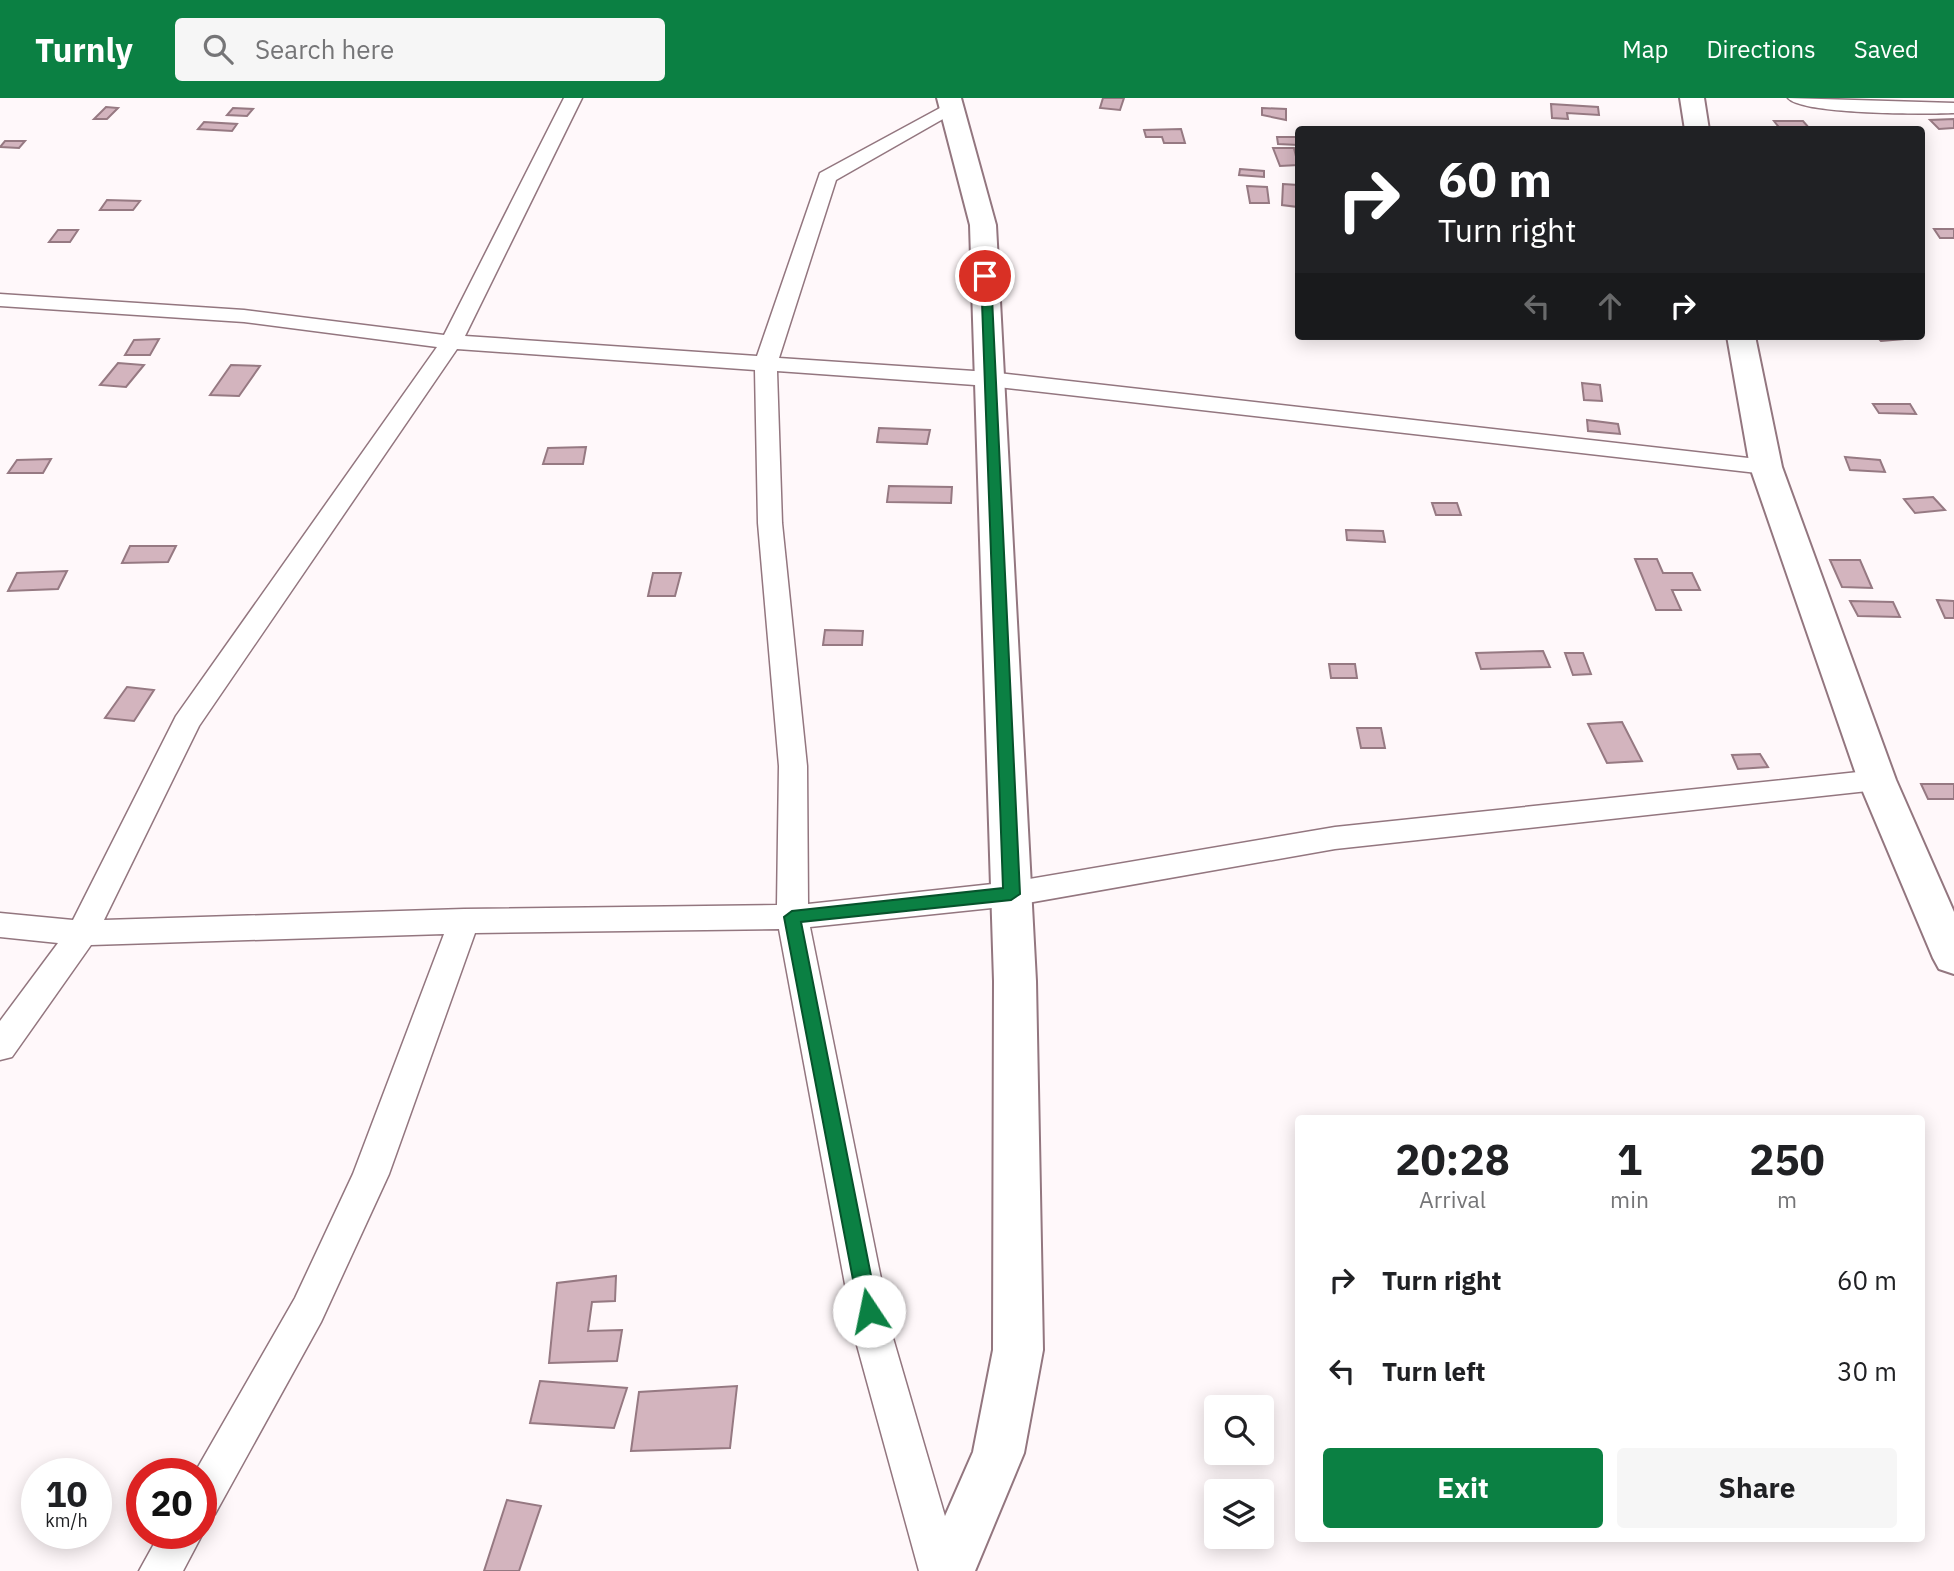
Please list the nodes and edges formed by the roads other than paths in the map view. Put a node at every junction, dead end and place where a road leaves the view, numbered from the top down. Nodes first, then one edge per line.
1 (573, 98) edge
2 (1692, 98) edge
3 (1797, 98) edge
4 (950, 103) edge
5 (1954, 108) edge
6 (1696, 126) edge
7 (0, 300) edge
8 (1742, 340) edge
9 (451, 342) junction
10 (766, 364) junction
11 (989, 379) junction
12 (1766, 467) junction
13 (1877, 780) junction
14 (1011, 894) junction
15 (792, 917) junction
16 (464, 921) junction
17 (0, 925) edge
18 (82, 933) junction
19 (1954, 958) edge
20 (0, 1047) edge
21 (217, 1472) edge
22 (173, 1549) edge
23 (160, 1571) edge
24 (940, 1571) edge
25 (948, 1571) edge

1 - 9 lane
2 - 6 street
3 - 5 lane
4 - 10 lane
4 - 11 street
7 - 9 lane
8 - 12 street
9 - 10 lane
9 - 18 lane
10 - 11 lane
10 - 15 lane
11 - 12 lane
11 - 14 street
12 - 13 street
13 - 14 lane
13 - 19 street
14 - 15 lane
14 - 25 street
15 - 16 lane
15 - 24 lane
16 - 18 lane
16 - 21 lane
17 - 18 lane
18 - 20 lane
22 - 23 lane

